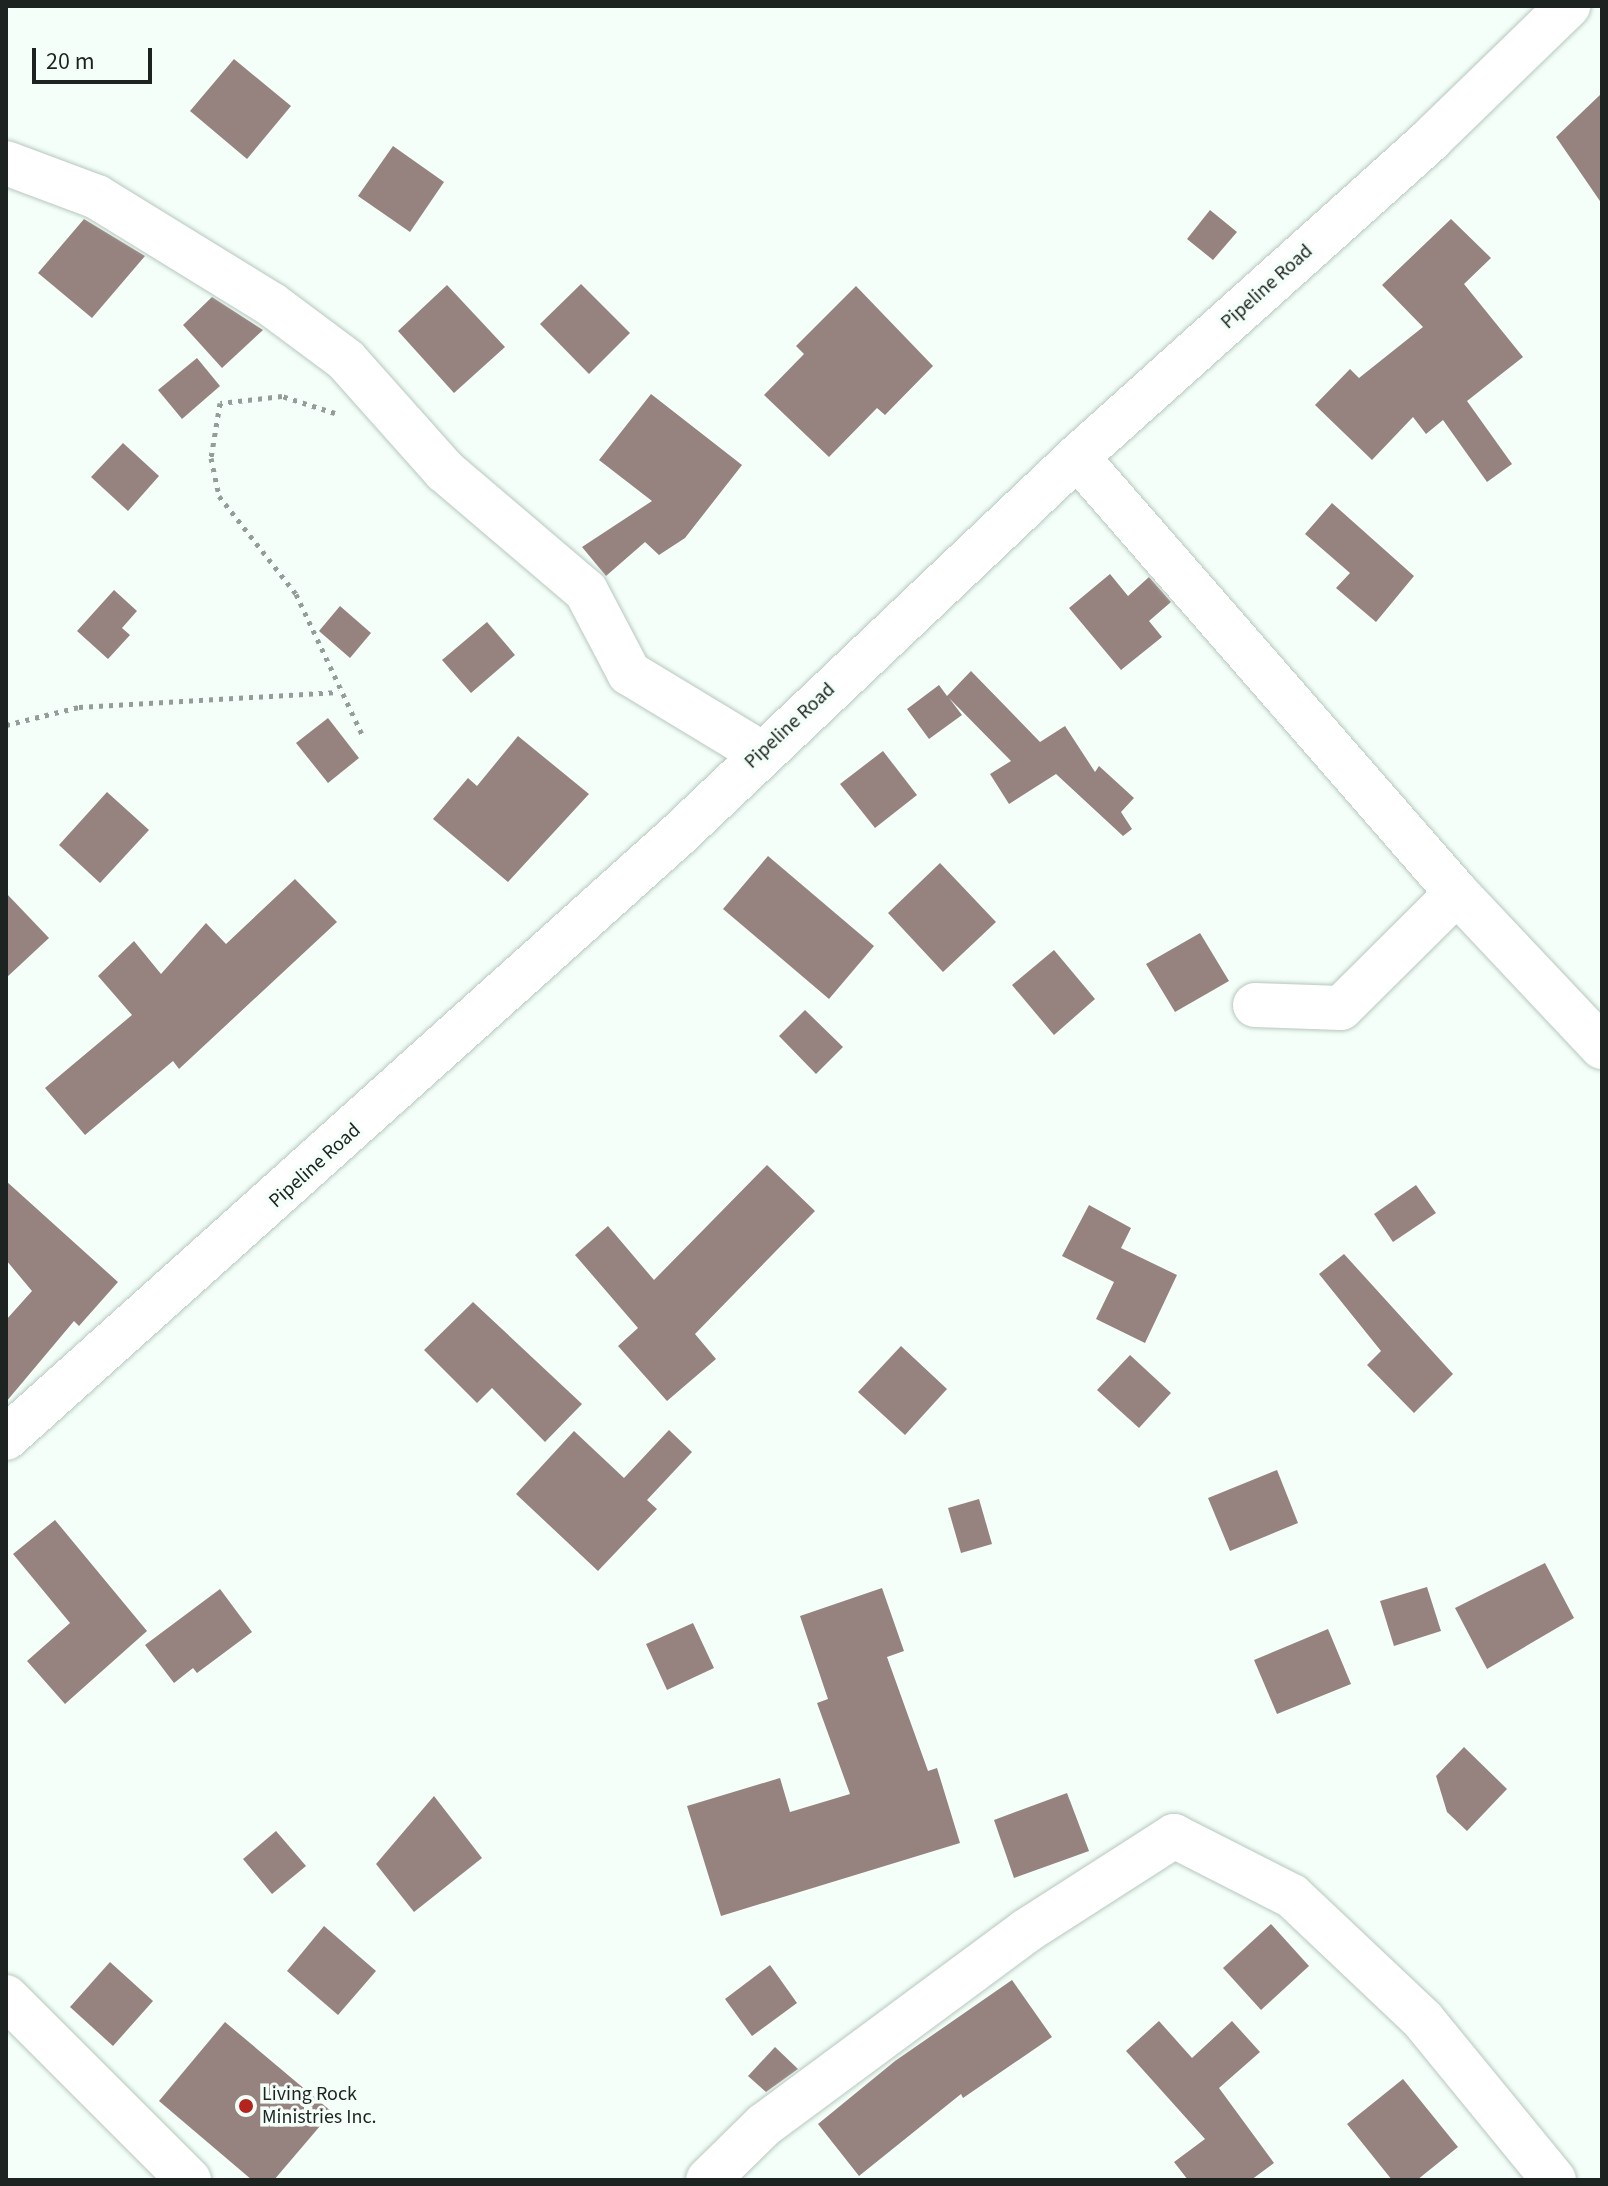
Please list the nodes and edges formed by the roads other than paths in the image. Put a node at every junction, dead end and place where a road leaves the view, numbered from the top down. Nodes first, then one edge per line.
1 (1568, 6) edge
2 (6, 163) edge
3 (1077, 457) junction
4 (761, 753) junction
5 (1457, 893) junction
6 (1255, 1005) dead end
7 (1602, 1047) edge
8 (6, 1438) edge
9 (6, 1997) edge
10 (189, 2180) edge
11 (708, 2180) edge
12 (1554, 2180) edge

1 - 3 street, Pipeline Road
2 - 4 street
3 - 4 street, Pipeline Road
3 - 5 street
4 - 8 street, Pipeline Road
5 - 6 street
5 - 7 street
9 - 10 street
11 - 12 street

